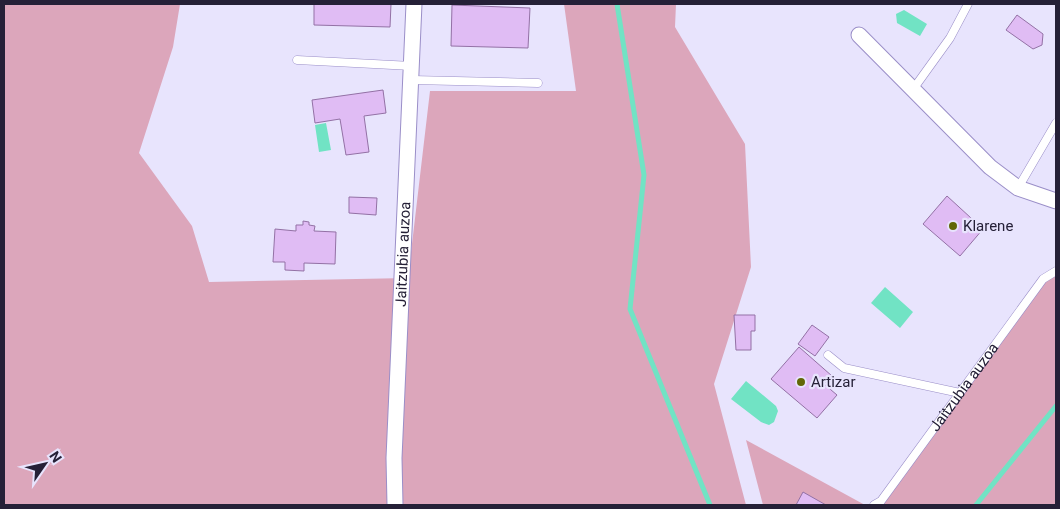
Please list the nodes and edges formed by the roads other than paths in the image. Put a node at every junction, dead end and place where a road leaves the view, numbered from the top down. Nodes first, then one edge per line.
1 (414, 4) edge
2 (968, 4) edge
3 (858, 34) dead end
4 (297, 60) dead end
5 (412, 73) junction
6 (538, 83) dead end
7 (914, 88) junction
8 (1056, 122) edge
9 (1018, 188) junction
10 (1056, 201) edge
11 (1056, 271) edge
12 (828, 356) dead end
13 (960, 393) junction
14 (395, 505) edge
15 (874, 505) edge

1 - 5 street, Jaitzubia auzoa
2 - 7 lane
3 - 7 street
4 - 5 lane
5 - 6 lane
5 - 14 street, Jaitzubia auzoa
7 - 9 street
8 - 9 lane
9 - 10 street
11 - 13 lane, Jaitzubia auzoa
12 - 13 lane
13 - 15 lane, Jaitzubia auzoa

